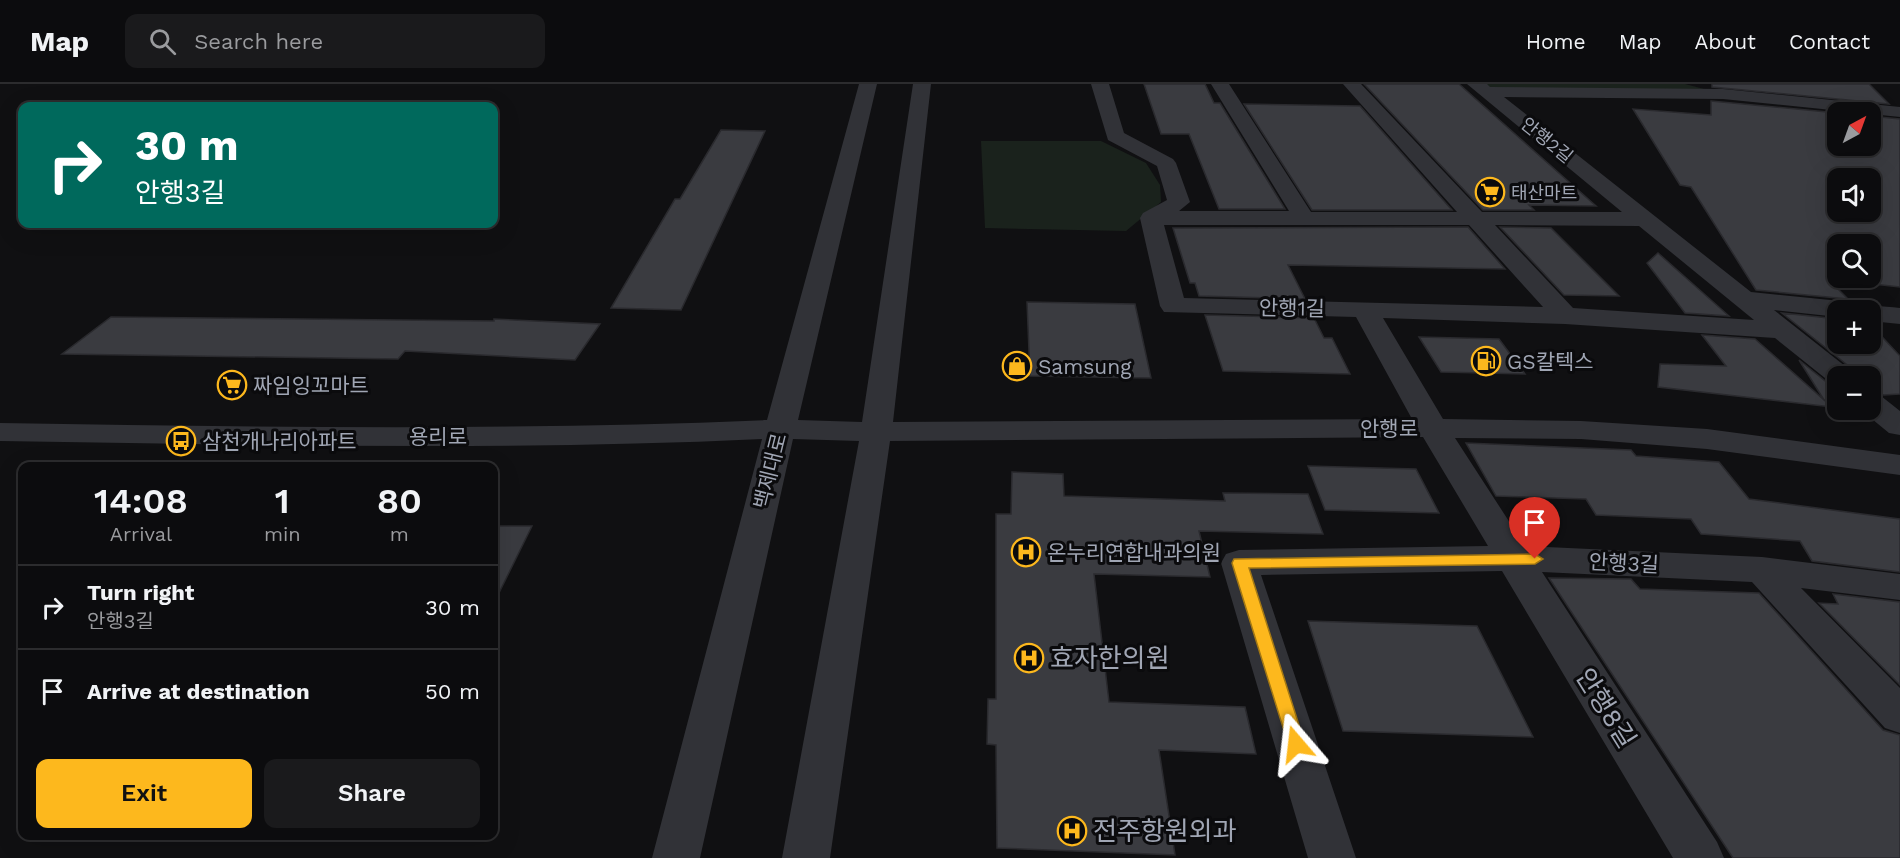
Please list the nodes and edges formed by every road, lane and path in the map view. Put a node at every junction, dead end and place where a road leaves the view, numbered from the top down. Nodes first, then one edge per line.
1 (868, 84) edge
2 (922, 84) edge
3 (1100, 84) edge
4 (1220, 84) edge
5 (1352, 84) edge
6 (1481, 88) edge
7 (1900, 111) edge
8 (1151, 218) junction
9 (1304, 218) junction
10 (1475, 219) junction
11 (1646, 219) junction
12 (1746, 300) junction
13 (1827, 308) edge
14 (1365, 309) junction
15 (1881, 314) edge
16 (1565, 316) junction
17 (1900, 316) edge
18 (1783, 330) junction
19 (1828, 366) edge
20 (1881, 411) edge
21 (1900, 426) edge
22 (1433, 428) junction
23 (780, 429) junction
24 (0, 432) edge
25 (876, 432) junction
26 (1900, 465) edge
27 (1513, 558) junction
28 (1762, 570) junction
29 (1900, 587) edge
30 (1900, 716) edge
31 (676, 858) edge
32 (806, 858) edge
33 (1332, 858) edge
34 (1700, 858) edge

1 - 23 street, 백제대로
2 - 25 street
3 - 8 street
4 - 9 street
5 - 10 street
6 - 7 street
6 - 11 street, 안행2길
8 - 9 street
8 - 14 street, 안행1길
9 - 10 street
10 - 11 street
10 - 16 street
11 - 12 street, 안행2길
12 - 13 street
12 - 18 street, 안행2길
14 - 16 street
14 - 22 street
15 - 17 street
16 - 18 street
18 - 19 street, 안행2길
20 - 21 street
22 - 25 street, 안행로
22 - 26 street, 안행로
22 - 27 street, 안행8길
23 - 24 street, 용리로
23 - 25 street, 용리로
23 - 31 street, 백제대로
25 - 32 street
27 - 28 street, 안행3길
27 - 33 street, 안행3길
27 - 34 street, 안행8길
28 - 29 street, 안행3길
28 - 30 street

